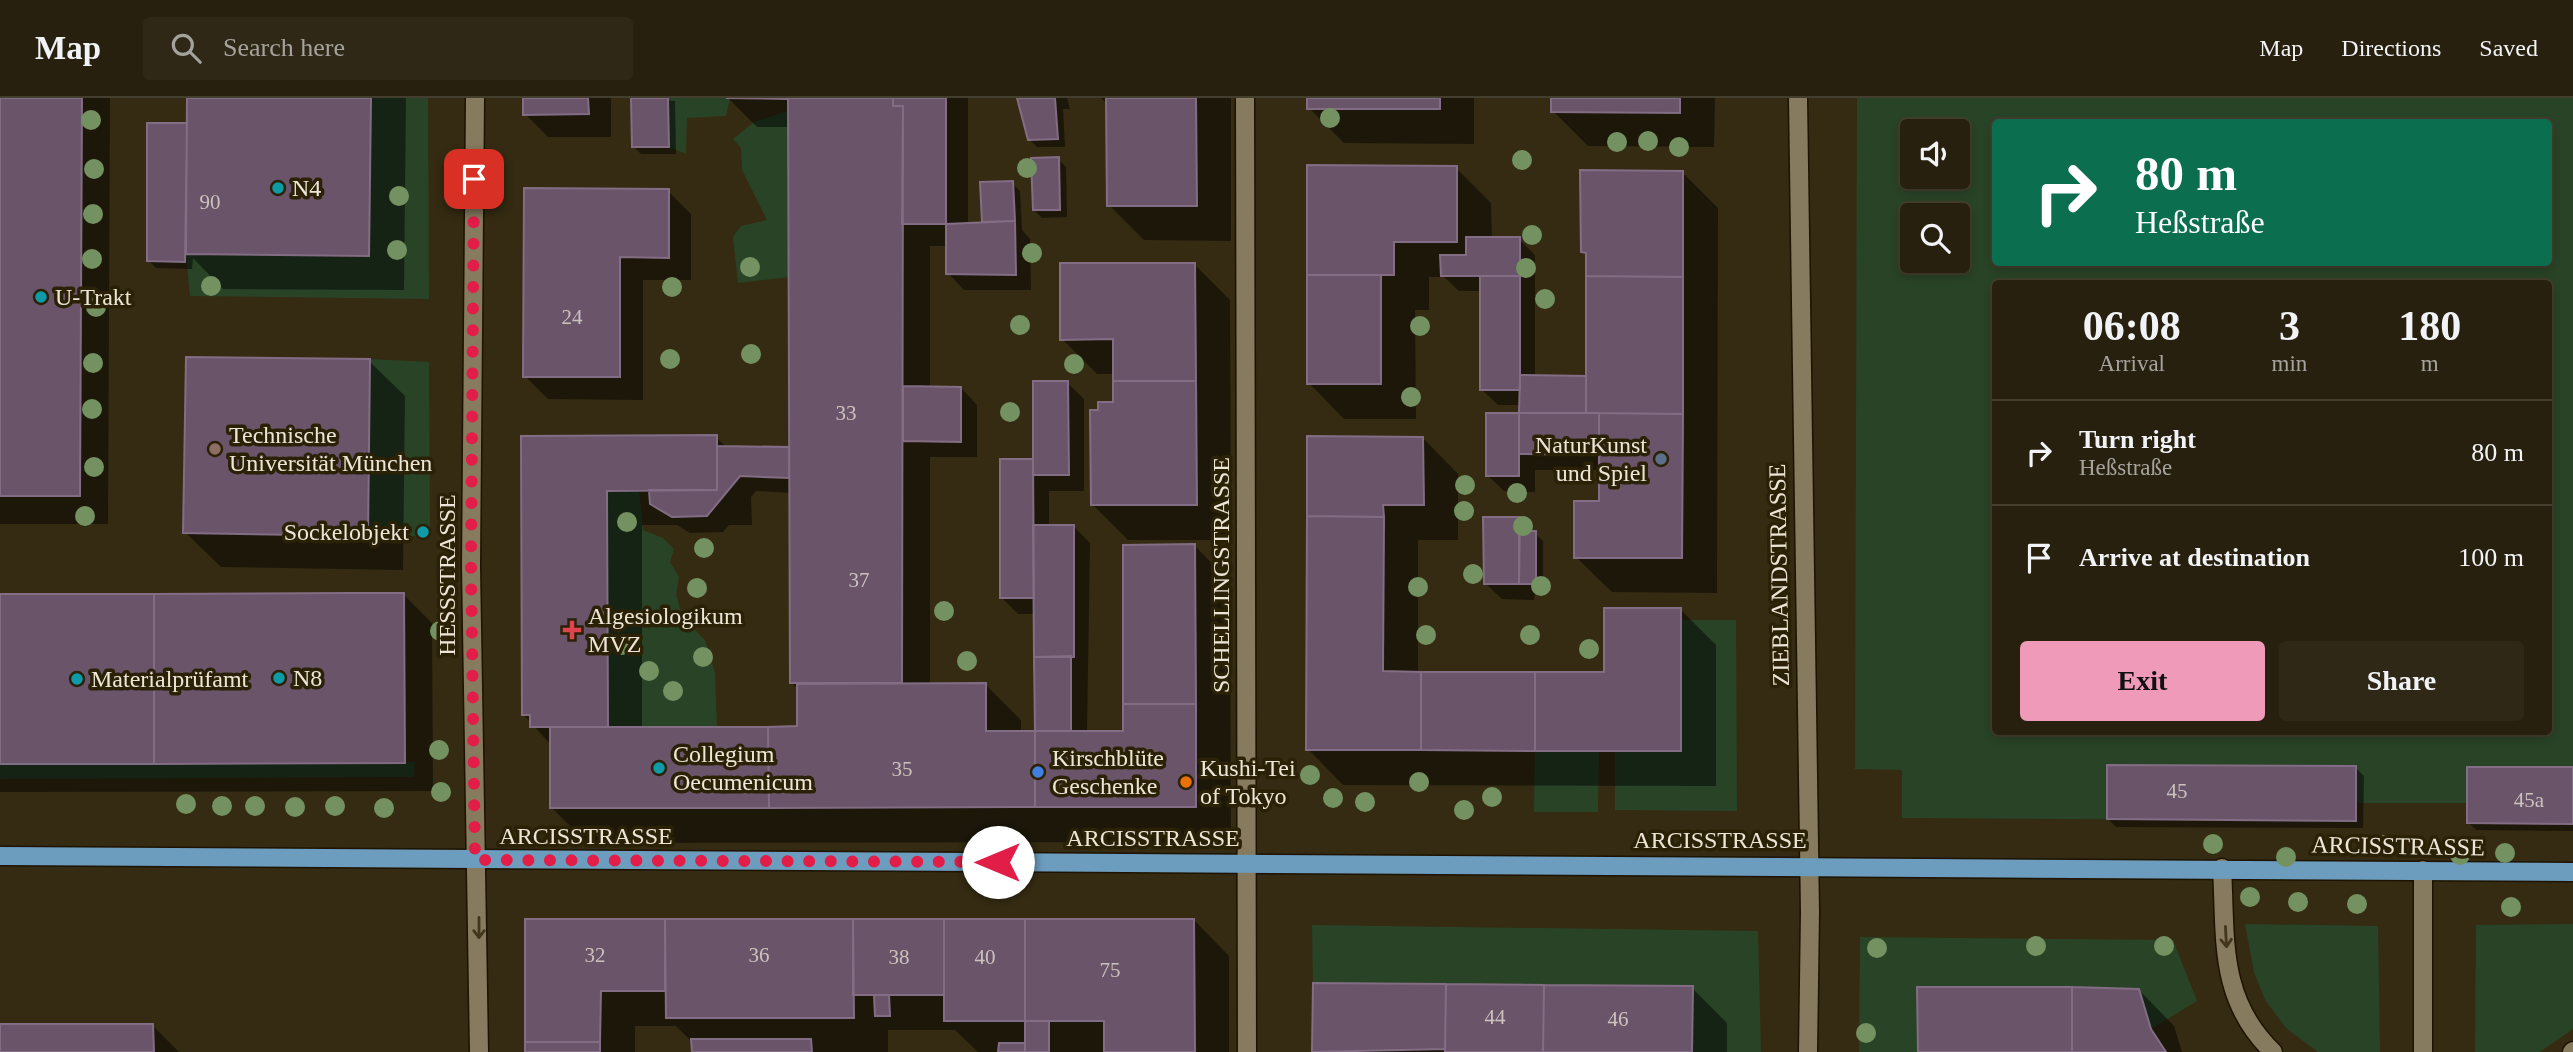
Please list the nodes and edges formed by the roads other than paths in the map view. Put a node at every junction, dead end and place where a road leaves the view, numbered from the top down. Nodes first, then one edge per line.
1 (475, 98) edge
2 (1245, 98) edge
3 (1798, 98) edge
4 (0, 856) edge
5 (475, 860) junction
6 (1245, 863) junction
7 (1807, 864) junction
8 (2222, 869) junction
9 (2423, 870) junction
10 (2573, 872) edge
11 (479, 1052) edge
12 (1247, 1052) edge
13 (1808, 1052) edge
14 (2273, 1052) edge
15 (2423, 1052) edge

1 - 5 street, HESSSTRASSE
2 - 6 street, SCHELLINGSTRASSE
3 - 7 street, ZIEBLANDSTRASSE
4 - 5 main road, ARCISSTRASSE
5 - 6 main road, ARCISSTRASSE
5 -> 11 street, HESSSTRASSE
6 - 7 main road, ARCISSTRASSE
6 - 12 street, SCHELLINGSTRASSE
7 - 8 main road, ARCISSTRASSE
7 - 13 street, ZIEBLANDSTRASSE
8 - 9 main road, ARCISSTRASSE
8 -> 14 street
9 - 10 main road, ARCISSTRASSE
9 - 15 street

